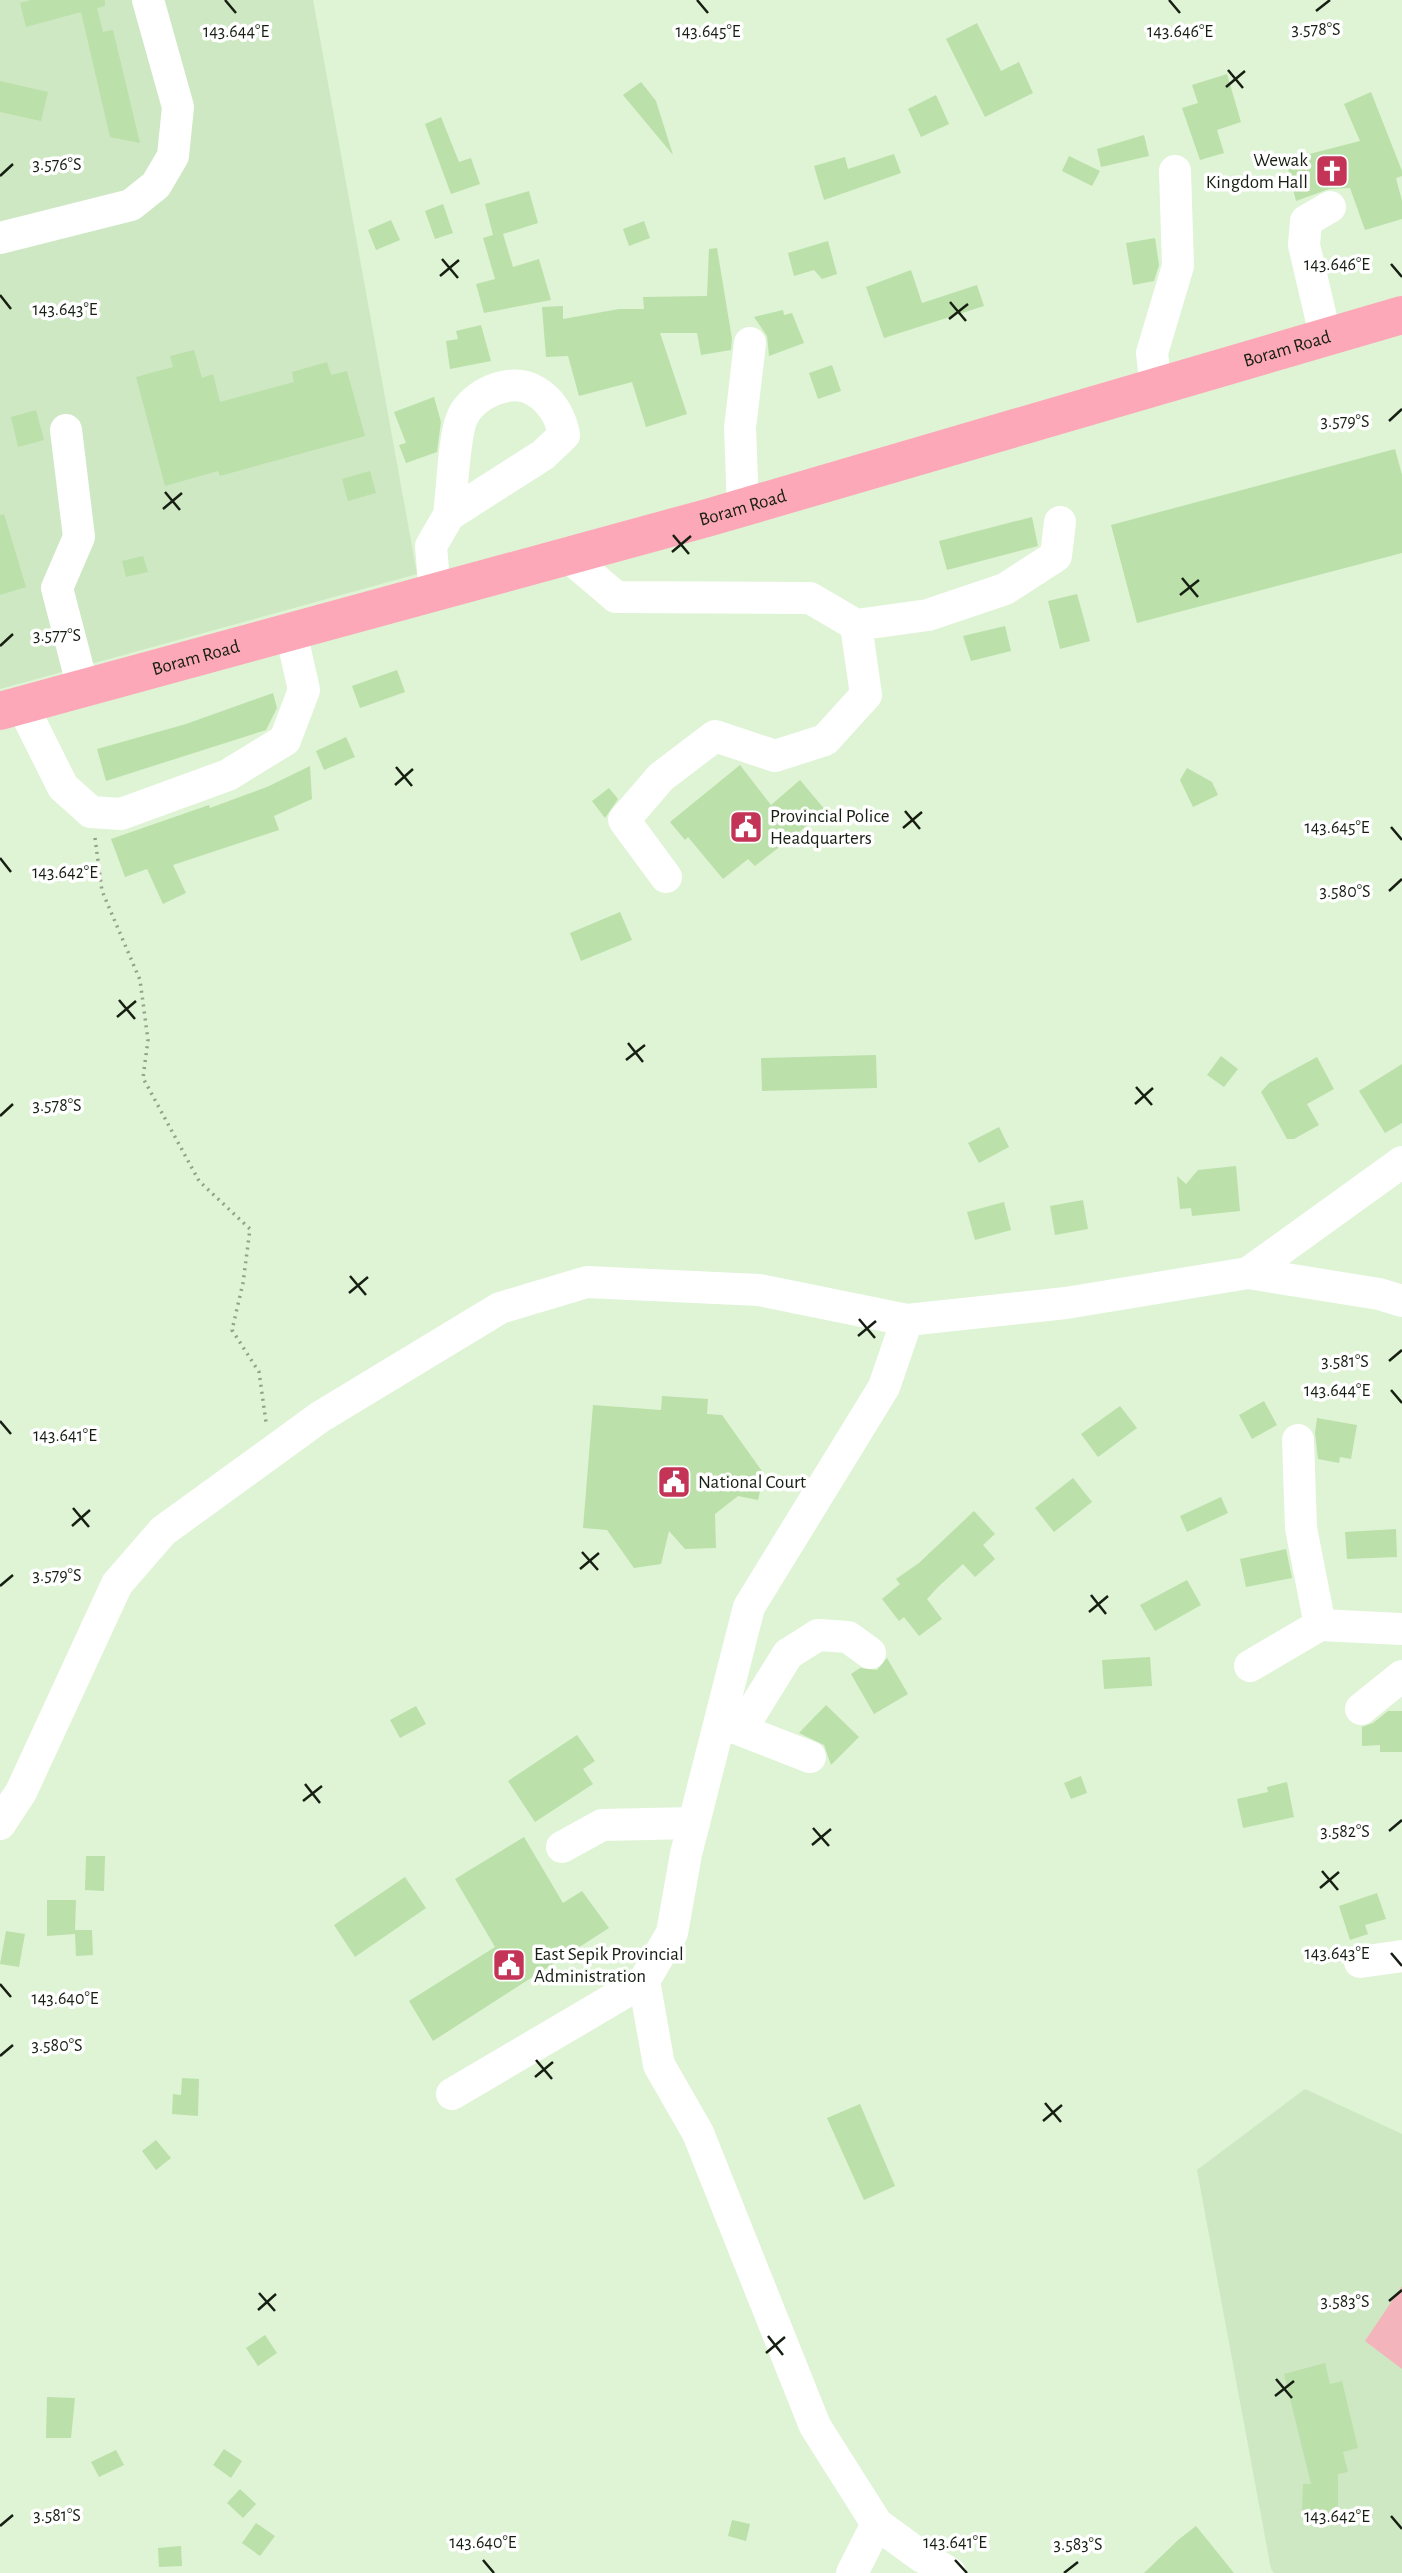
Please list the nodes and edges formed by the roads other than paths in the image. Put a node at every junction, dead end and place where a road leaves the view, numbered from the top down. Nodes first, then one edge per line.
1 (148, 0) edge
2 (1175, 171) dead end
3 (1330, 207) dead end
4 (0, 238) edge
5 (1402, 315) edge
6 (1326, 339) junction
7 (750, 343) dead end
8 (1156, 388) junction
9 (66, 430) dead end
10 (743, 508) junction
11 (449, 515) dead end
12 (1060, 522) dead end
13 (568, 556) junction
14 (435, 593) junction
15 (856, 625) junction
16 (291, 632) junction
17 (83, 688) junction
18 (11, 708) edge
19 (666, 877) dead end
20 (1402, 1162) edge
21 (1248, 1273) junction
22 (1402, 1301) edge
23 (907, 1320) junction
24 (1298, 1440) dead end
25 (1320, 1625) junction
26 (1402, 1629) edge
27 (870, 1653) dead end
28 (1250, 1666) dead end
29 (1402, 1676) edge
30 (1361, 1709) dead end
31 (726, 1725) junction
32 (810, 1757) dead end
33 (694, 1823) junction
34 (0, 1824) edge
35 (562, 1847) dead end
36 (1402, 1956) edge
37 (1360, 1962) dead end
38 (644, 1981) junction
39 (452, 2094) dead end
40 (877, 2524) junction
41 (852, 2573) edge
42 (950, 2573) edge

1 - 4 street
2 - 8 street
3 - 6 street
5 - 6 main road, Boram Road
6 - 8 main road, Boram Road
7 - 10 street
8 - 10 main road, Boram Road
9 - 17 street
10 - 13 main road, Boram Road
11 - 14 street
12 - 15 street
13 - 14 main road, Boram Road
13 - 15 street
14 - 16 main road, Boram Road
15 - 19 street
16 - 17 main road, Boram Road
16 - 18 street
17 - 18 main road, Boram Road
20 - 21 street
21 - 22 street
21 - 23 street
23 - 31 street
23 - 34 street
24 - 25 street
25 - 26 street
25 - 28 street
27 - 31 street
29 - 30 street
31 - 32 street
31 - 33 street
33 - 35 street
33 - 38 street
36 - 37 street
38 - 39 street
38 - 40 street
40 - 41 street
40 - 42 street

